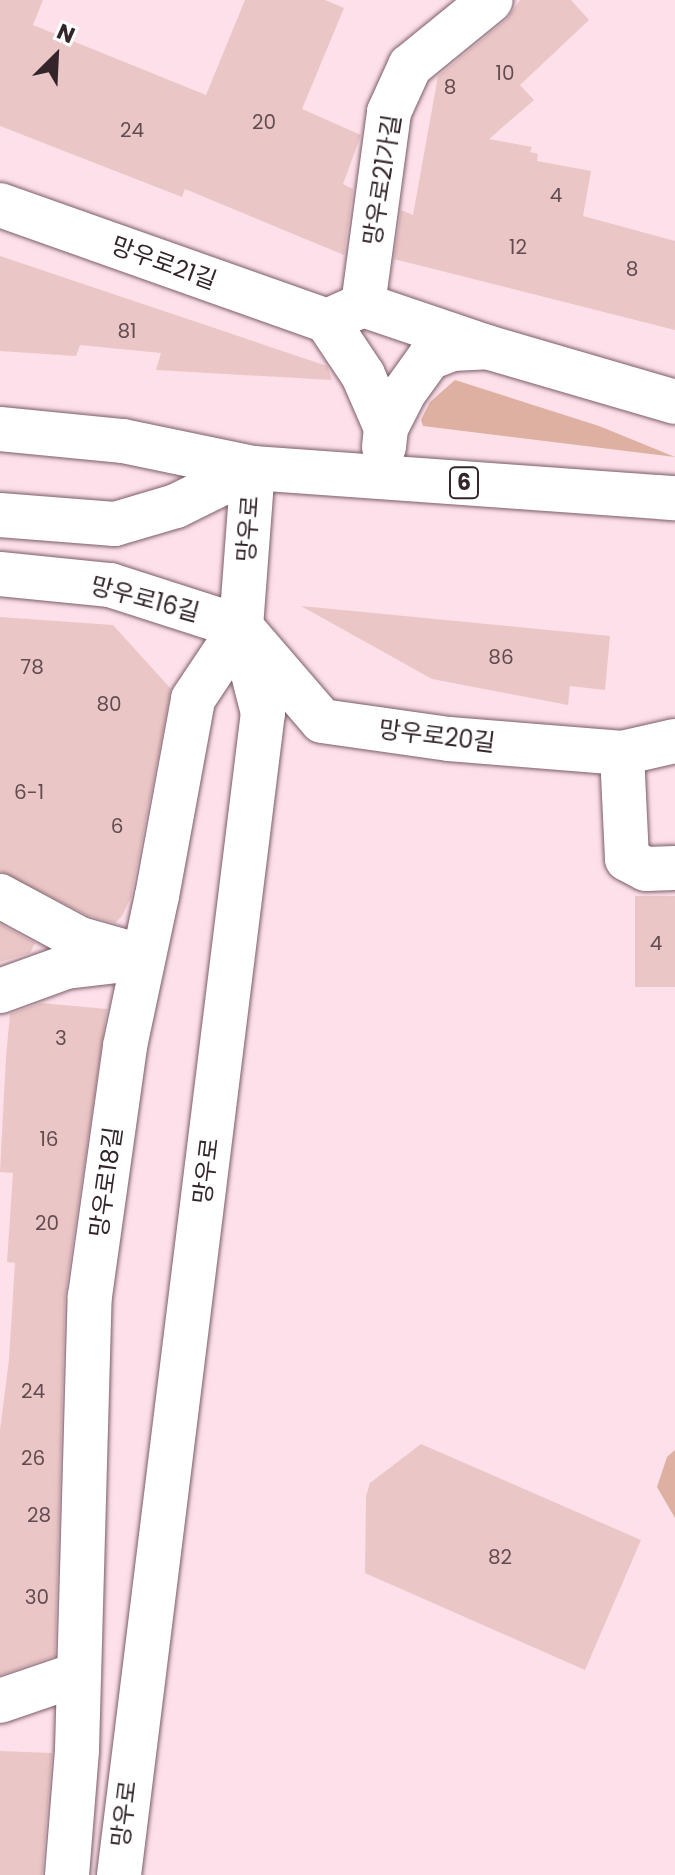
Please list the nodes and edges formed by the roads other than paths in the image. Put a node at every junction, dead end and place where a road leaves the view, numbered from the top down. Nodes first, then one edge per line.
1 (491, 0) edge
2 (0, 205) edge
3 (345, 313) junction
4 (487, 347) junction
5 (675, 402) edge
6 (386, 428) junction
7 (0, 429) edge
8 (253, 468) junction
9 (381, 477) junction
10 (675, 498) edge
11 (0, 515) edge
12 (0, 574) edge
13 (241, 627) junction
14 (675, 741) edge
15 (622, 753) junction
16 (675, 868) edge
17 (0, 896) edge
18 (144, 957) junction
19 (0, 991) edge
20 (79, 1674) junction
21 (0, 1701) edge
22 (67, 1875) edge
23 (119, 1875) edge

1 - 3 street, 망우로21가길
2 - 3 street, 망우로21길
3 - 4 street, 망우로21길
3 - 6 street
4 - 5 street, 망우로21길
4 - 6 street
6 - 9 street
7 - 8 street, 망우로 / 6
8 - 9 street, 망우로 / 6
8 - 11 street, 망우로
8 - 13 street, 망우로
9 - 10 street, 망우로 / 6
12 - 13 street, 망우로16길
13 - 15 street, 망우로20길
13 - 18 street, 망우로18길
13 - 23 street, 망우로
14 - 15 street, 망우로20길
15 - 16 street
17 - 18 street
18 - 19 street
18 - 20 street, 망우로18길
20 - 21 street
20 - 22 street, 망우로18길

